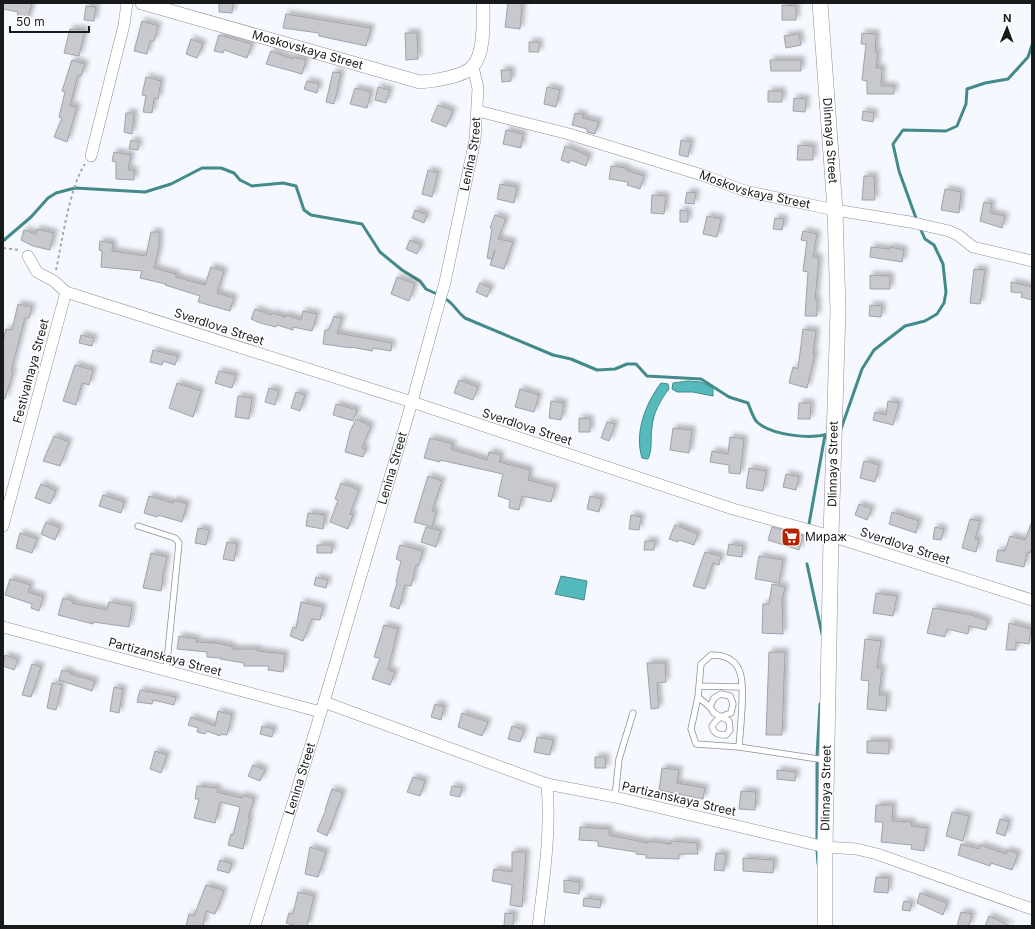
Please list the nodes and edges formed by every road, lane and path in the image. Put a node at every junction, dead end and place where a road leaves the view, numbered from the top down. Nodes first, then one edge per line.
1 (128, 3) edge
2 (142, 3) edge
3 (483, 3) edge
4 (820, 3) edge
5 (473, 67) junction
6 (478, 111) junction
7 (91, 156) joint
8 (835, 210) junction
9 (3, 248) edge
10 (28, 256) joint
11 (1032, 261) edge
12 (54, 281) junction
13 (66, 292) junction
14 (412, 402) junction
15 (3, 526) edge
16 (138, 526) dead end
17 (831, 536) junction
18 (1032, 600) edge
19 (3, 627) edge
20 (166, 671) junction
21 (699, 686) junction
22 (741, 687) junction
23 (698, 697) junction
24 (710, 706) junction
25 (322, 707) junction
26 (633, 713) dead end
27 (739, 747) junction
28 (827, 760) junction
29 (547, 784) junction
30 (615, 797) junction
31 (825, 847) junction
32 (1032, 909) edge
33 (255, 926) edge
34 (538, 926) edge
35 (825, 926) edge

1 - 7 street
2 - 5 street, Moskovskaya Street
3 - 5 street
4 - 8 main road, Dlinnaya Street
5 - 6 street, Lenina Street
6 - 8 street, Moskovskaya Street
6 - 14 street, Lenina Street
7 - 12 path
8 - 11 street, Moskovskaya Street
8 - 17 main road, Dlinnaya Street
9 - 10 path
10 - 12 street, Sverdlova Street
12 - 13 street, Sverdlova Street
13 - 14 street, Sverdlova Street
13 - 15 street, Festivalnaya Street
14 - 17 street, Sverdlova Street
14 - 25 street, Lenina Street
16 - 20 lane
17 - 18 street, Sverdlova Street
17 - 28 main road, Dlinnaya Street
19 - 20 street, Partizanskaya Street
20 - 25 street, Partizanskaya Street
21 - 22 lane
21 - 22 lane
21 - 23 lane
22 - 27 lane
23 - 24 lane
23 - 27 lane
24 - 24 lane
25 - 29 street, Partizanskaya Street
25 - 33 street, Lenina Street
26 - 30 lane
27 - 28 lane
28 - 31 main road, Dlinnaya Street
29 - 30 street, Partizanskaya Street
29 - 34 street
30 - 31 street, Partizanskaya Street
31 - 32 street, Partizanskaya Street
31 - 35 main road, Dlinnaya Street

